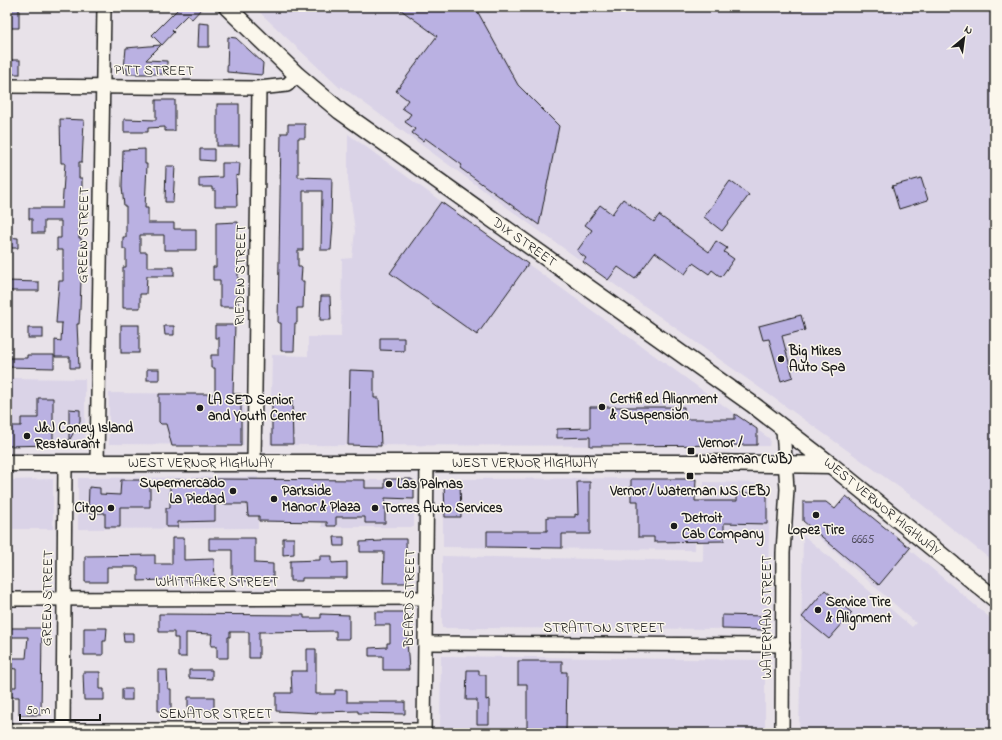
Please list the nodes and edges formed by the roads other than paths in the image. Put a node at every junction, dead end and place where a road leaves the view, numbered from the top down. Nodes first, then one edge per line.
1 (104, 7) edge
2 (227, 7) edge
3 (297, 75) junction
4 (7, 86) edge
5 (102, 87) junction
6 (259, 88) junction
7 (783, 429) junction
8 (7, 463) edge
9 (65, 463) junction
10 (97, 463) junction
11 (254, 463) junction
12 (427, 463) junction
13 (786, 464) junction
14 (831, 465) junction
15 (64, 598) junction
16 (426, 598) junction
17 (7, 599) edge
18 (995, 599) edge
19 (426, 643) junction
20 (783, 645) junction
21 (7, 730) edge
22 (63, 731) edge
23 (424, 731) edge
24 (782, 733) edge

1 - 5 street, GREEN STREET
2 - 3 street, DIX STREET
3 - 6 street, PITT STREET
3 - 7 street, DIX STREET
4 - 5 street, PITT STREET
5 - 6 street, PITT STREET
5 - 10 street, GREEN STREET
6 - 11 street, RIEDEN STREET
7 - 13 street, WATERMAN STREET
7 - 14 street, DIX STREET
8 - 9 street, WEST VERNOR HIGHWAY
9 - 10 street, WEST VERNOR HIGHWAY
9 - 15 street, GREEN STREET
10 - 11 street, WEST VERNOR HIGHWAY
11 - 12 street, WEST VERNOR HIGHWAY
12 - 13 street, WEST VERNOR HIGHWAY
12 - 16 street, BEARD STREET
13 - 14 street, WEST VERNOR HIGHWAY
13 - 20 street, WATERMAN STREET
14 - 18 street, WEST VERNOR HIGHWAY
15 - 16 street, WHITTAKER STREET
15 - 17 street, WHITTAKER STREET
15 - 22 street, GREEN STREET
16 - 19 street, BEARD STREET
19 - 20 street, STRATTON STREET
19 - 23 street, BEARD STREET
20 - 24 street, WATERMAN STREET
21 - 22 street, SENATOR STREET
22 - 23 street, SENATOR STREET

